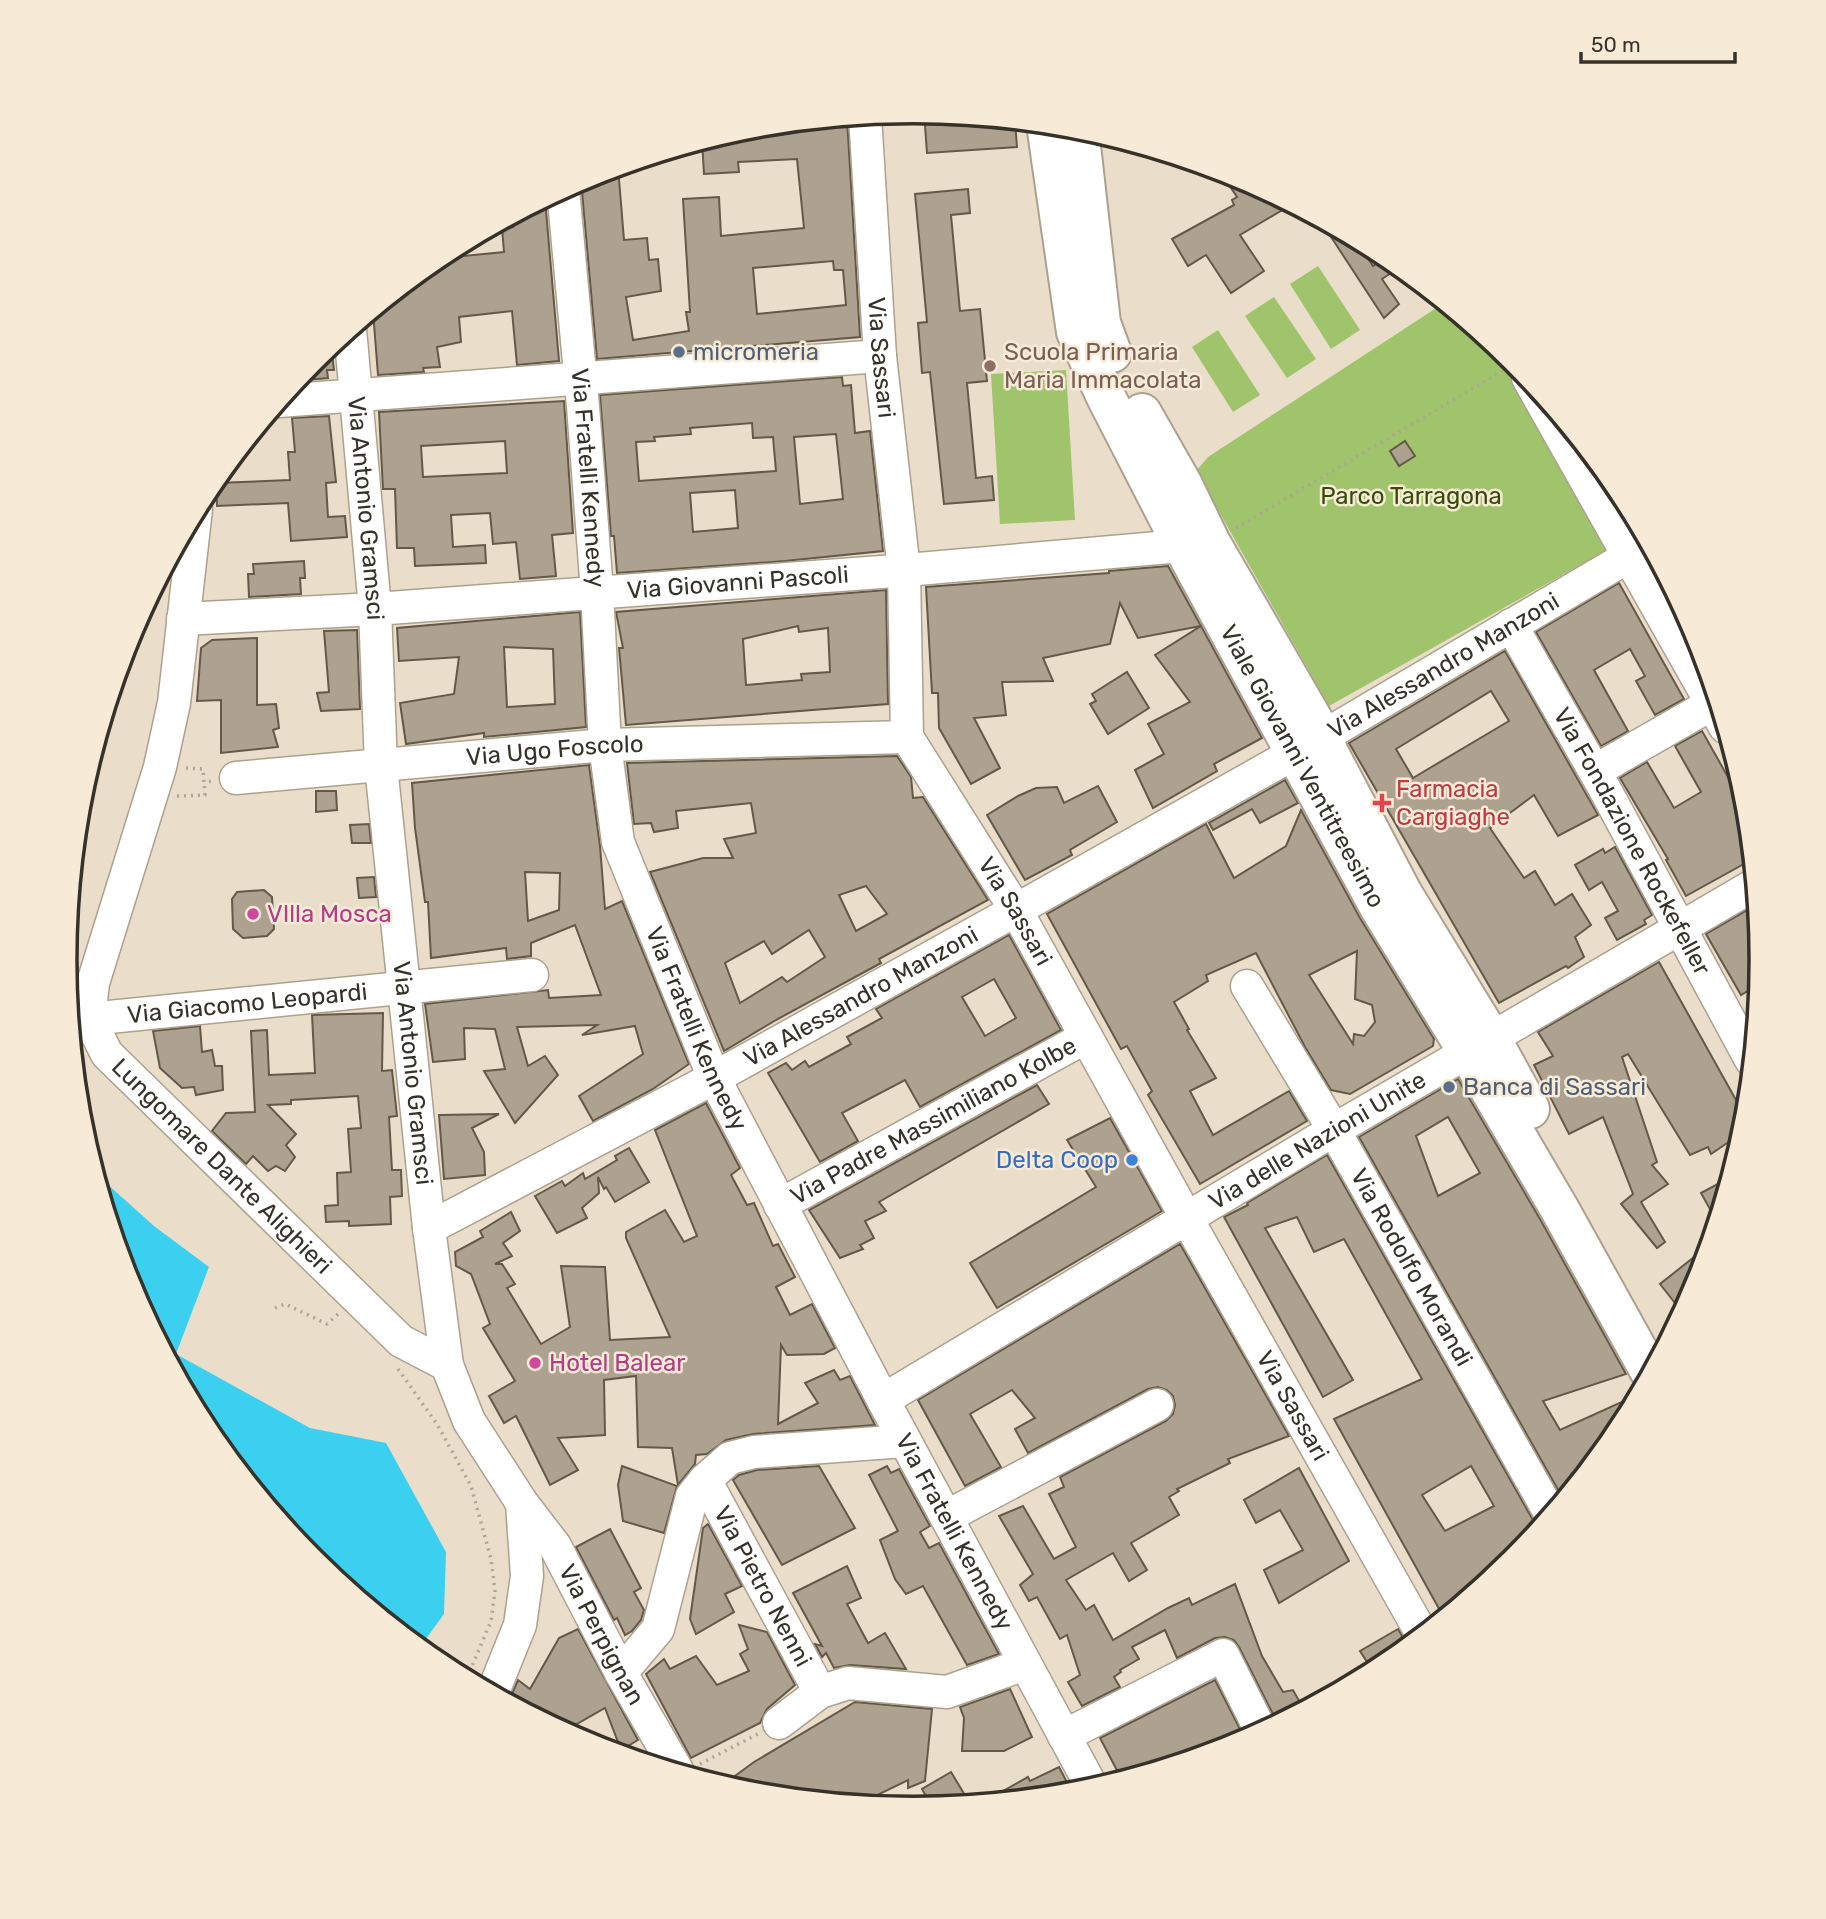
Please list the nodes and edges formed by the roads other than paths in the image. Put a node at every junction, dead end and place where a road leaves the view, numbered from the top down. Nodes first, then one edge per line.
1 (866, 125) edge
2 (1048, 135) edge
3 (1080, 141) edge
4 (564, 200) edge
5 (351, 341) edge
6 (880, 356) junction
7 (581, 379) junction
8 (356, 395) junction
9 (1534, 399) edge
10 (292, 400) edge
11 (193, 535) edge
12 (1196, 544) junction
13 (1639, 550) edge
14 (904, 570) junction
15 (597, 592) junction
16 (375, 609) junction
17 (183, 619) junction
18 (1511, 625) junction
19 (1691, 655) edge
20 (1712, 713) edge
21 (907, 737) junction
22 (1308, 744) junction
23 (605, 745) junction
24 (381, 766) junction
25 (1595, 771) junction
26 (236, 778) road end
27 (1746, 890) edge
28 (1016, 910) junction
29 (1679, 928) junction
30 (532, 975) dead end
31 (1247, 986) dead end
32 (404, 987) junction
33 (89, 1019) junction
34 (1086, 1037) junction
35 (1479, 1044) junction
36 (1744, 1047) edge
37 (714, 1078) junction
38 (1334, 1129) junction
39 (780, 1205) junction
40 (1187, 1219) junction
41 (429, 1228) junction
42 (1649, 1355) edge
43 (447, 1365) junction
44 (883, 1400) junction
45 (1157, 1405) dead end
46 (905, 1441) junction
47 (705, 1480) junction
48 (522, 1503) junction
49 (1546, 1506) edge
50 (946, 1517) junction
51 (1418, 1626) edge
52 (1025, 1664) junction
53 (621, 1674) junction
54 (496, 1684) edge
55 (820, 1692) junction
56 (1256, 1721) edge
57 (779, 1723) road end
58 (1064, 1736) junction
59 (682, 1763) edge
60 (1086, 1777) edge

1 - 6 street, Via Sassari
2 - 12 main road, Viale Giovanni Ventitreesimo
3 - 12 main road, Viale Giovanni Ventitreesimo
4 - 7 street, Via Fratelli Kennedy
5 - 8 street, Via Antonio Gramsci
6 - 7 street
6 - 14 street, Via Sassari
7 - 8 street
7 - 15 street, Via Fratelli Kennedy
8 - 10 street
8 - 16 street, Via Antonio Gramsci
9 - 13 street
11 - 17 street
12 - 14 street, Via Giovanni Pascoli
12 - 22 main road, Viale Giovanni Ventitreesimo
13 - 18 street, Via Alessandro Manzoni
13 - 19 street
14 - 15 street, Via Giovanni Pascoli
14 - 21 street, Via Sassari
15 - 16 street, Via Giovanni Pascoli
15 - 23 street, Via Fratelli Kennedy
16 - 17 street, Via Giovanni Pascoli
16 - 24 street, Via Antonio Gramsci
17 - 33 street
18 - 22 street, Via Alessandro Manzoni
18 - 25 street, Via Fondazione Rockefeller
20 - 25 street
21 - 23 street, Via Ugo Foscolo
21 - 28 street, Via Sassari
22 - 28 street, Via Alessandro Manzoni
22 - 35 main road, Viale Giovanni Ventitreesimo
23 - 24 street, Via Ugo Foscolo
23 - 37 street, Via Fratelli Kennedy
24 - 26 street, Via Ugo Foscolo
24 - 32 street, Via Antonio Gramsci
25 - 29 street, Via Fondazione Rockefeller
27 - 29 street, Via delle Nazioni Unite
28 - 34 street, Via Sassari
28 - 37 street, Via Alessandro Manzoni
29 - 35 street, Via delle Nazioni Unite
29 - 36 street, Via Fondazione Rockefeller
30 - 32 street, Via Giacomo Leopardi
31 - 38 street, Via Rodolfo Morandi
32 - 33 street, Via Giacomo Leopardi
32 - 41 street, Via Antonio Gramsci
33 - 43 street, Lungomare Dante Alighieri
34 - 39 street, Via Padre Massimiliano Kolbe
34 - 40 street, Via Sassari
35 - 38 street, Via delle Nazioni Unite
35 - 42 main road, Viale Giovanni Ventitreesimo
37 - 39 street, Via Fratelli Kennedy
37 - 41 street, Via Alessandro Manzoni
38 - 40 street, Via delle Nazioni Unite
38 - 49 street, Via Rodolfo Morandi
39 - 44 street, Via Fratelli Kennedy
40 - 44 street, Via delle Nazioni Unite
40 - 51 street, Via Sassari
41 - 43 street, Via Antonio Gramsci
43 - 48 street, Via Antonio Gramsci
44 - 46 street, Via Fratelli Kennedy
45 - 50 street
46 - 47 street
46 - 50 street, Via Fratelli Kennedy
47 - 53 street
47 - 55 street, Via Pietro Nenni
48 - 53 street, Via Perpignan
48 - 54 street
50 - 52 street, Via Fratelli Kennedy
52 - 55 street
52 - 58 street, Via Fratelli Kennedy
53 - 59 street, Via Perpignan
55 - 57 street
56 - 58 street
58 - 60 street, Via Fratelli Kennedy

